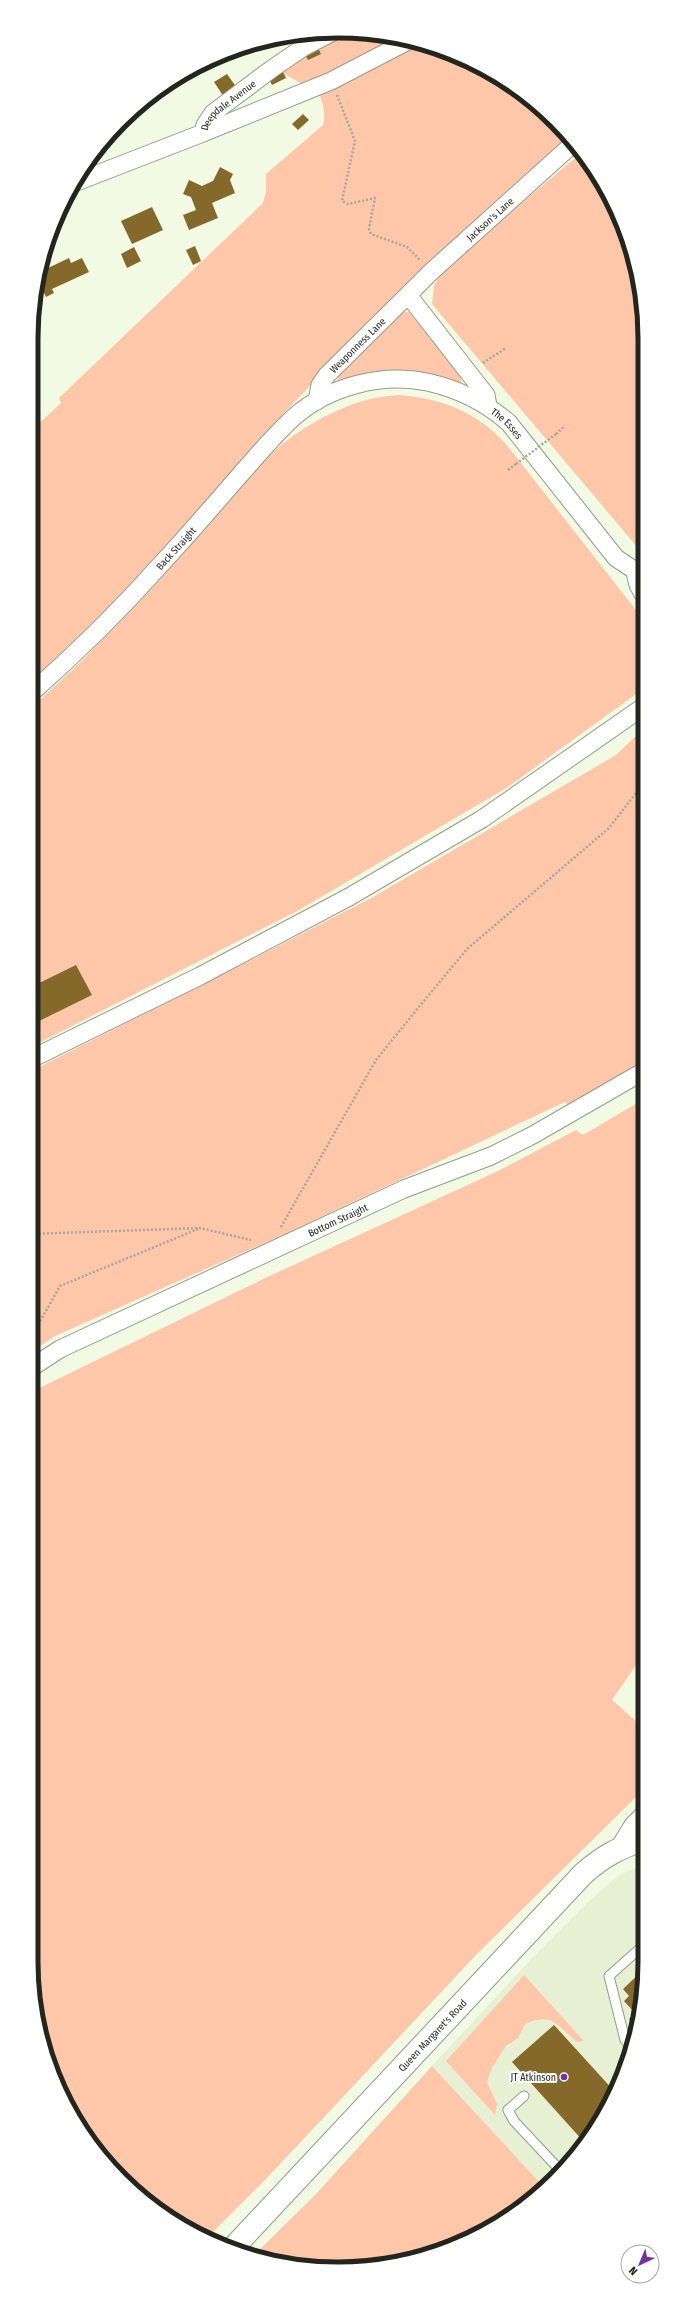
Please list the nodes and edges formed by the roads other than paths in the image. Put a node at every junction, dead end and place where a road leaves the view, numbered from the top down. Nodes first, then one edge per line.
1 (320, 39) edge
2 (401, 45) edge
3 (203, 133) junction
4 (570, 148) edge
5 (84, 179) edge
6 (408, 295) junction
7 (317, 401) junction
8 (488, 406) junction
9 (638, 573) edge
10 (38, 687) edge
11 (638, 710) edge
12 (38, 1055) edge
13 (638, 1074) edge
14 (38, 1363) edge
15 (638, 1820) edge
16 (638, 1842) edge
17 (620, 1848) junction
18 (638, 1950) edge
19 (627, 2043) edge
20 (524, 2096) dead end
21 (557, 2167) edge
22 (237, 2244) edge

1 - 3 street, Deepdale Avenue
2 - 3 street
3 - 5 street, Deepdale Avenue
4 - 6 street, Jackson's Lane
6 - 7 street, Weaponness Lane
6 - 8 street
7 - 8 street, The Esses
7 - 10 street, Back Straight
8 - 9 street, The Esses
11 - 12 street
13 - 14 street, Bottom Straight
15 - 17 street
16 - 17 main road, Queen Margaret's Road
17 - 22 main road, Queen Margaret's Road
18 - 19 lane
20 - 21 lane

